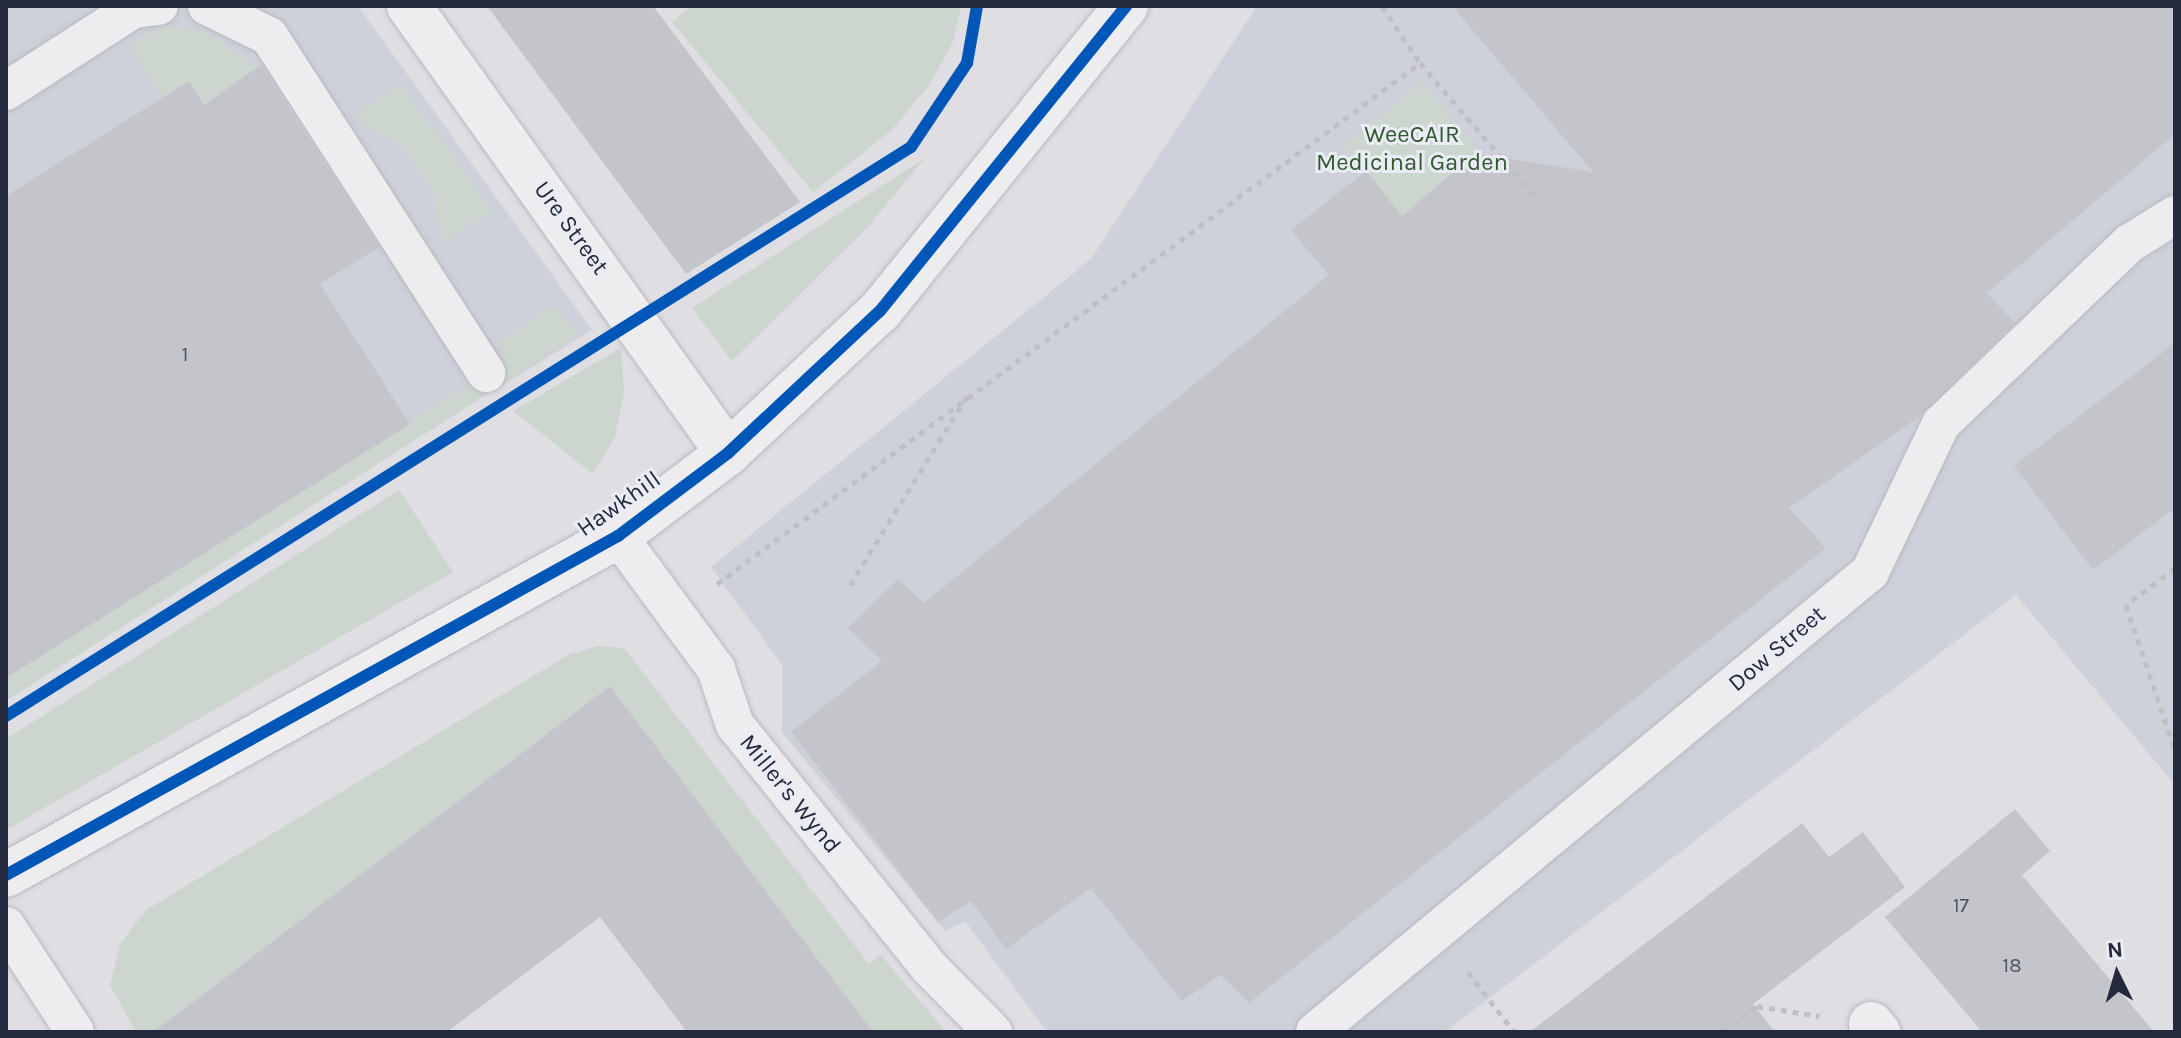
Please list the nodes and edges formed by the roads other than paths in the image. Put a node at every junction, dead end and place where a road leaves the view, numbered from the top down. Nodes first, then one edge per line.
1 (159, 6) edge
2 (207, 6) edge
3 (409, 6) edge
4 (1126, 6) edge
5 (6, 91) edge
6 (2175, 215) edge
7 (486, 373) dead end
8 (728, 453) junction
9 (618, 536) junction
10 (6, 875) edge
11 (6, 926) edge
12 (75, 1032) edge
13 (993, 1032) edge
14 (1315, 1032) edge

1 - 5 lane
2 - 7 lane
3 - 8 street, Ure Street
4 - 8 street, Hawkhill
6 - 14 lane, Dow Street
8 - 9 street, Hawkhill
9 - 10 street, Hawkhill
9 - 13 lane, Miller's Wynd
11 - 12 lane

